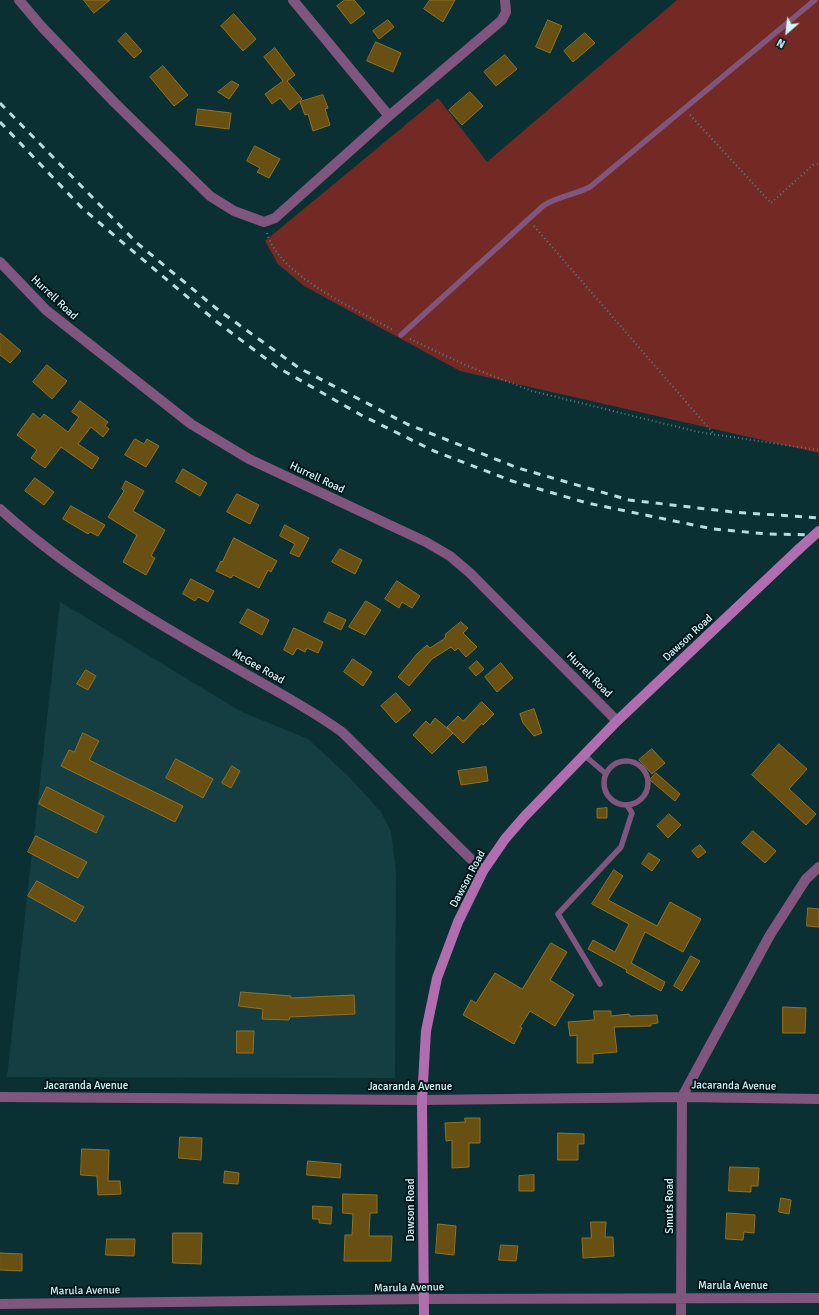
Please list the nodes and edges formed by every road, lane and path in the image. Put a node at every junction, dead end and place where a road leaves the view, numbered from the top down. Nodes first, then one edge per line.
1 (19, 0) edge
2 (293, 0) edge
3 (506, 0) edge
4 (815, 0) edge
5 (685, 110) junction
6 (389, 116) junction
7 (819, 164) edge
8 (529, 220) junction
9 (264, 222) junction
10 (0, 262) edge
11 (401, 335) junction
12 (714, 434) junction
13 (819, 450) edge
14 (0, 509) edge
15 (819, 531) edge
16 (618, 721) junction
17 (584, 755) junction
18 (605, 773) junction
19 (627, 805) junction
20 (819, 867) edge
21 (483, 871) junction
22 (600, 984) dead end
23 (0, 1097) edge
24 (682, 1097) junction
25 (819, 1099) edge
26 (422, 1100) junction
27 (681, 1298) junction
28 (819, 1298) edge
29 (424, 1299) junction
30 (0, 1304) edge
31 (424, 1315) edge
32 (681, 1315) edge

1 - 9 street
2 - 6 street
3 - 6 street
4 - 5 lane
5 - 7 path
5 - 8 lane
6 - 9 street
8 - 11 lane
8 - 12 path
9 - 11 path
10 - 16 street, Hurrell Road
11 - 12 path
12 - 13 path
14 - 21 street, McGee Road
15 - 16 street, Dawson Road, bridge
16 - 17 street, Dawson Road
17 - 18 lane
17 - 21 street, Dawson Road
18 - 19 lane
18 - 19 lane
19 - 22 lane
20 - 24 street
21 - 26 street, Dawson Road
23 - 26 street, Jacaranda Avenue
24 - 25 street, Jacaranda Avenue
24 - 26 street, Jacaranda Avenue
24 - 27 street, Smuts Road
26 - 29 street, Dawson Road
27 - 28 street, Marula Avenue
27 - 29 street, Marula Avenue
27 - 32 street, Smuts Road
29 - 30 street, Marula Avenue
29 - 31 street, Dawson Road

